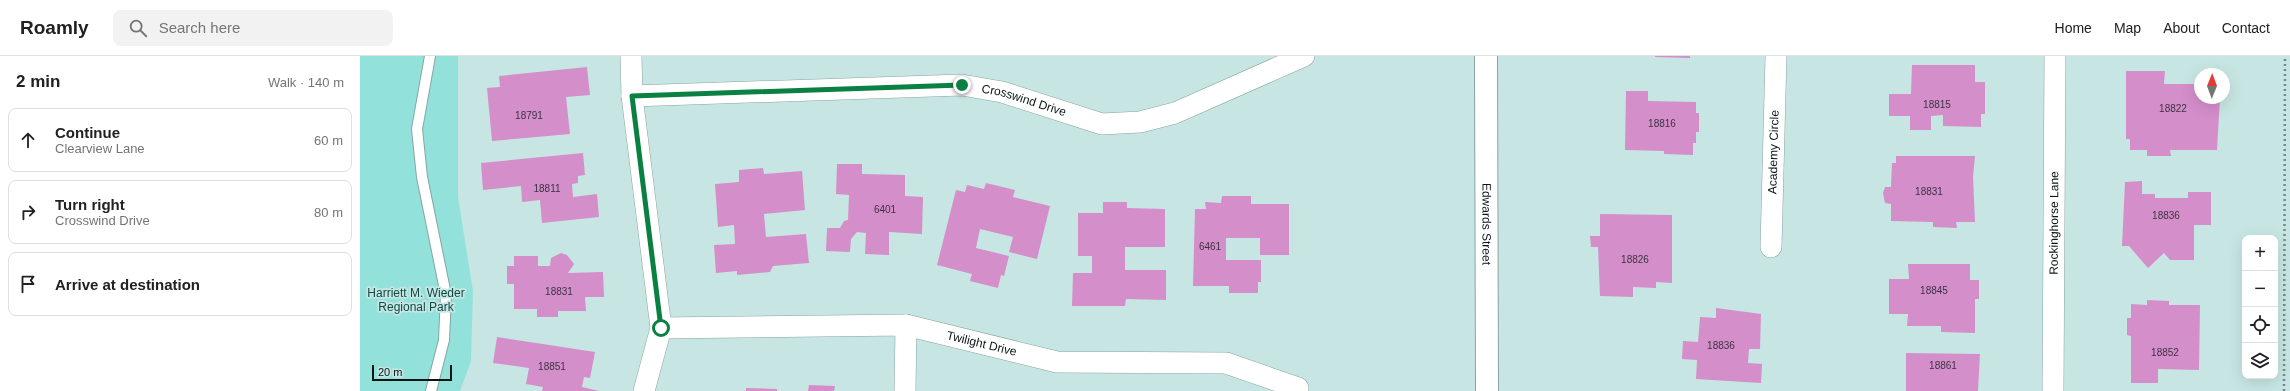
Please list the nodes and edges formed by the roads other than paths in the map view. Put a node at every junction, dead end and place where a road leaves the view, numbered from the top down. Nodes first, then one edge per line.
1 (430, 56) edge
2 (632, 56) edge
3 (1304, 56) edge
4 (1486, 56) edge
5 (1776, 56) edge
6 (2055, 56) edge
7 (632, 96) junction
8 (1771, 247) dead end
9 (906, 325) junction
10 (661, 328) junction
11 (1298, 388) dead end
12 (431, 391) edge
13 (644, 391) edge
14 (905, 391) edge
15 (1487, 391) edge
16 (2053, 391) edge

1 - 12 lane
2 - 7 street
3 - 7 street, Crosswind Drive
4 - 15 main road, Edwards Street
5 - 8 street, Academy Circle
6 - 16 street, Rockinghorse Lane
7 - 10 street
9 - 10 street, Twilight Drive
9 - 11 street, Twilight Drive
9 - 14 street
10 - 13 street

